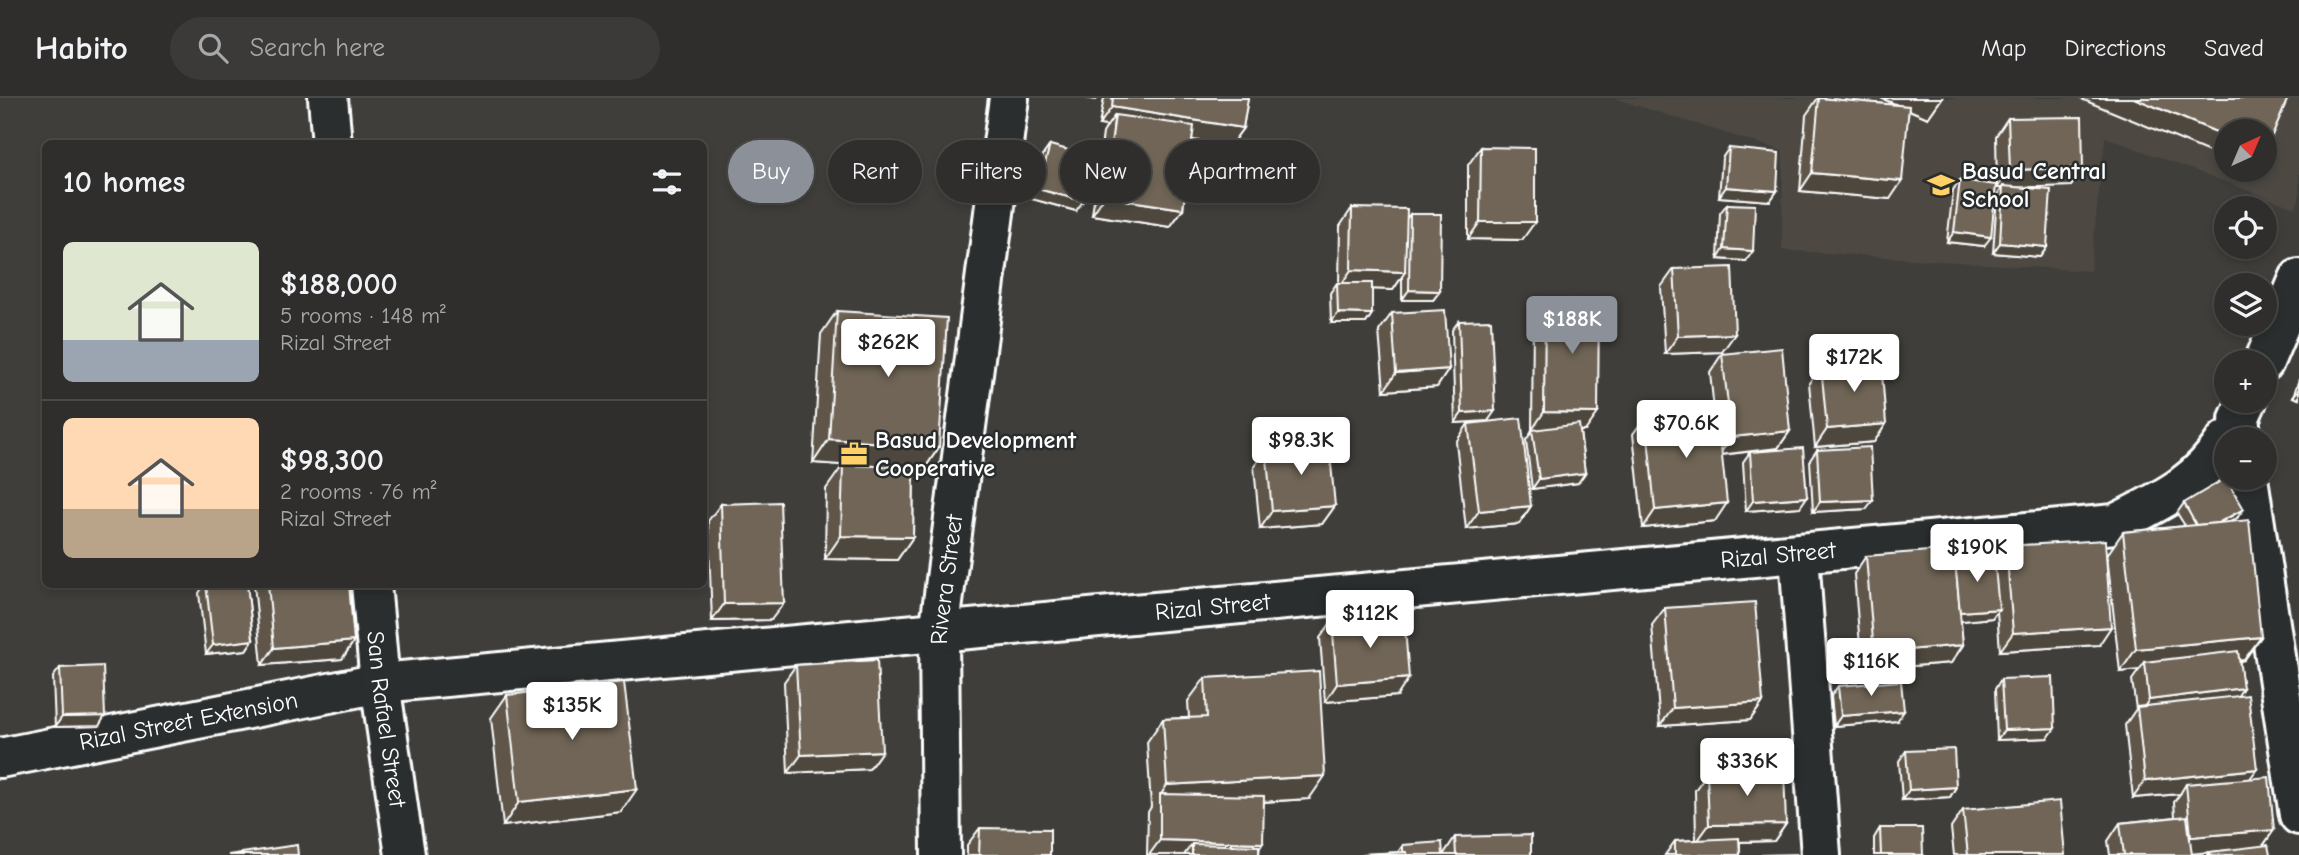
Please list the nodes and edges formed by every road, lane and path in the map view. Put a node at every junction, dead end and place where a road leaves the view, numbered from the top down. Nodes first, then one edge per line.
1 (328, 98) edge
2 (1009, 98) edge
3 (332, 140) edge
4 (2299, 279) edge
5 (2269, 350) edge
6 (2214, 459) edge
7 (2250, 490) edge
8 (1799, 555) junction
9 (371, 588) edge
10 (939, 633) junction
11 (380, 683) junction
12 (0, 758) edge
13 (2299, 815) edge
14 (405, 855) edge
15 (941, 855) edge
16 (1821, 855) edge

1 - 3 street
2 - 10 street, Rivera Street
4 - 5 street
6 - 8 street, Rizal Street
7 - 13 street
8 - 10 street, Rizal Street
8 - 16 street
9 - 11 street, San Rafael Street
10 - 11 street, Rizal Street
10 - 15 street, Rivera Street
11 - 12 street, Rizal Street Extension
11 - 14 street, San Rafael Street

